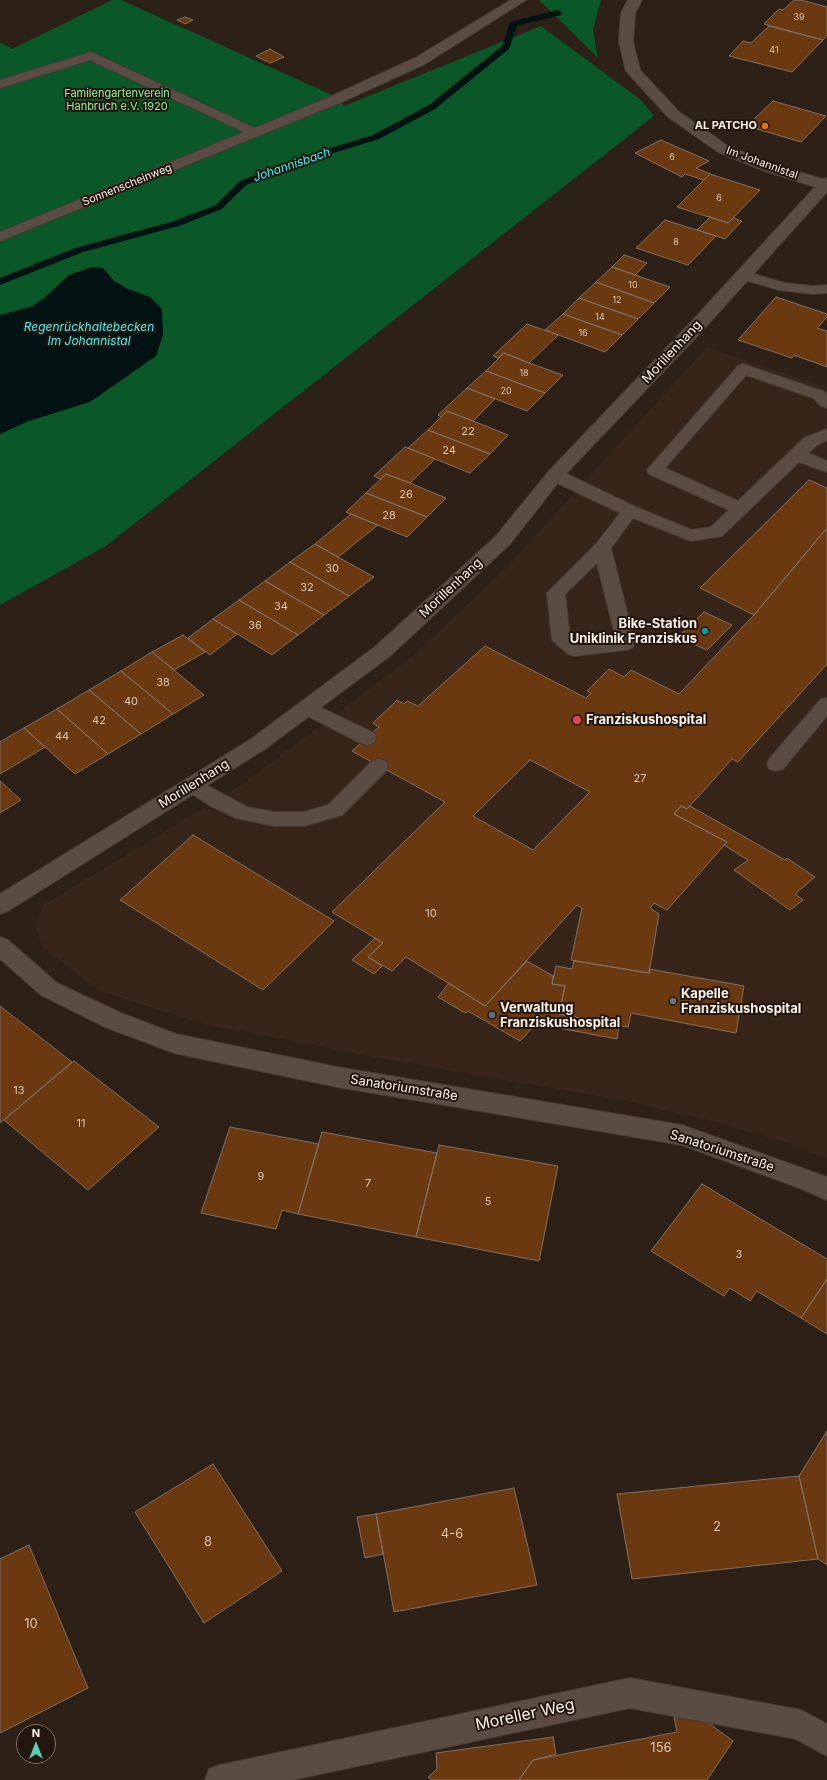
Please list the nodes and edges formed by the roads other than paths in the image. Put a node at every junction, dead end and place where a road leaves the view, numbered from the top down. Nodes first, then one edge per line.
1 (520, 0) edge
2 (635, 0) edge
3 (0, 84) edge
4 (254, 132) junction
5 (826, 184) edge
6 (0, 237) edge
7 (743, 275) junction
8 (827, 288) edge
9 (827, 403) edge
10 (827, 434) edge
11 (797, 455) junction
12 (827, 467) edge
13 (555, 475) junction
14 (741, 510) junction
15 (630, 511) junction
16 (602, 548) junction
17 (827, 704) edge
18 (307, 707) junction
19 (367, 738) dead end
20 (776, 764) dead end
21 (378, 766) dead end
22 (193, 785) junction
23 (0, 905) edge
24 (0, 946) edge
25 (827, 1189) edge
26 (827, 1741) edge
27 (220, 1780) edge

1 - 4 lane, Sonnenscheinweg
2 - 5 street, Im Johannistal
3 - 4 lane
4 - 6 lane, Sonnenscheinweg
5 - 7 street, Morillenhang
7 - 8 lane
7 - 13 street, Morillenhang
9 - 14 lane
10 - 11 lane
11 - 12 lane
11 - 14 lane
13 - 15 lane
13 - 18 street, Morillenhang
14 - 15 lane
15 - 16 lane
16 - 16 lane
17 - 20 lane
18 - 19 lane
18 - 22 street, Morillenhang
21 - 22 lane
22 - 23 street, Morillenhang
24 - 25 street, Sanatoriumstraße
26 - 27 street, Moreller Weg

